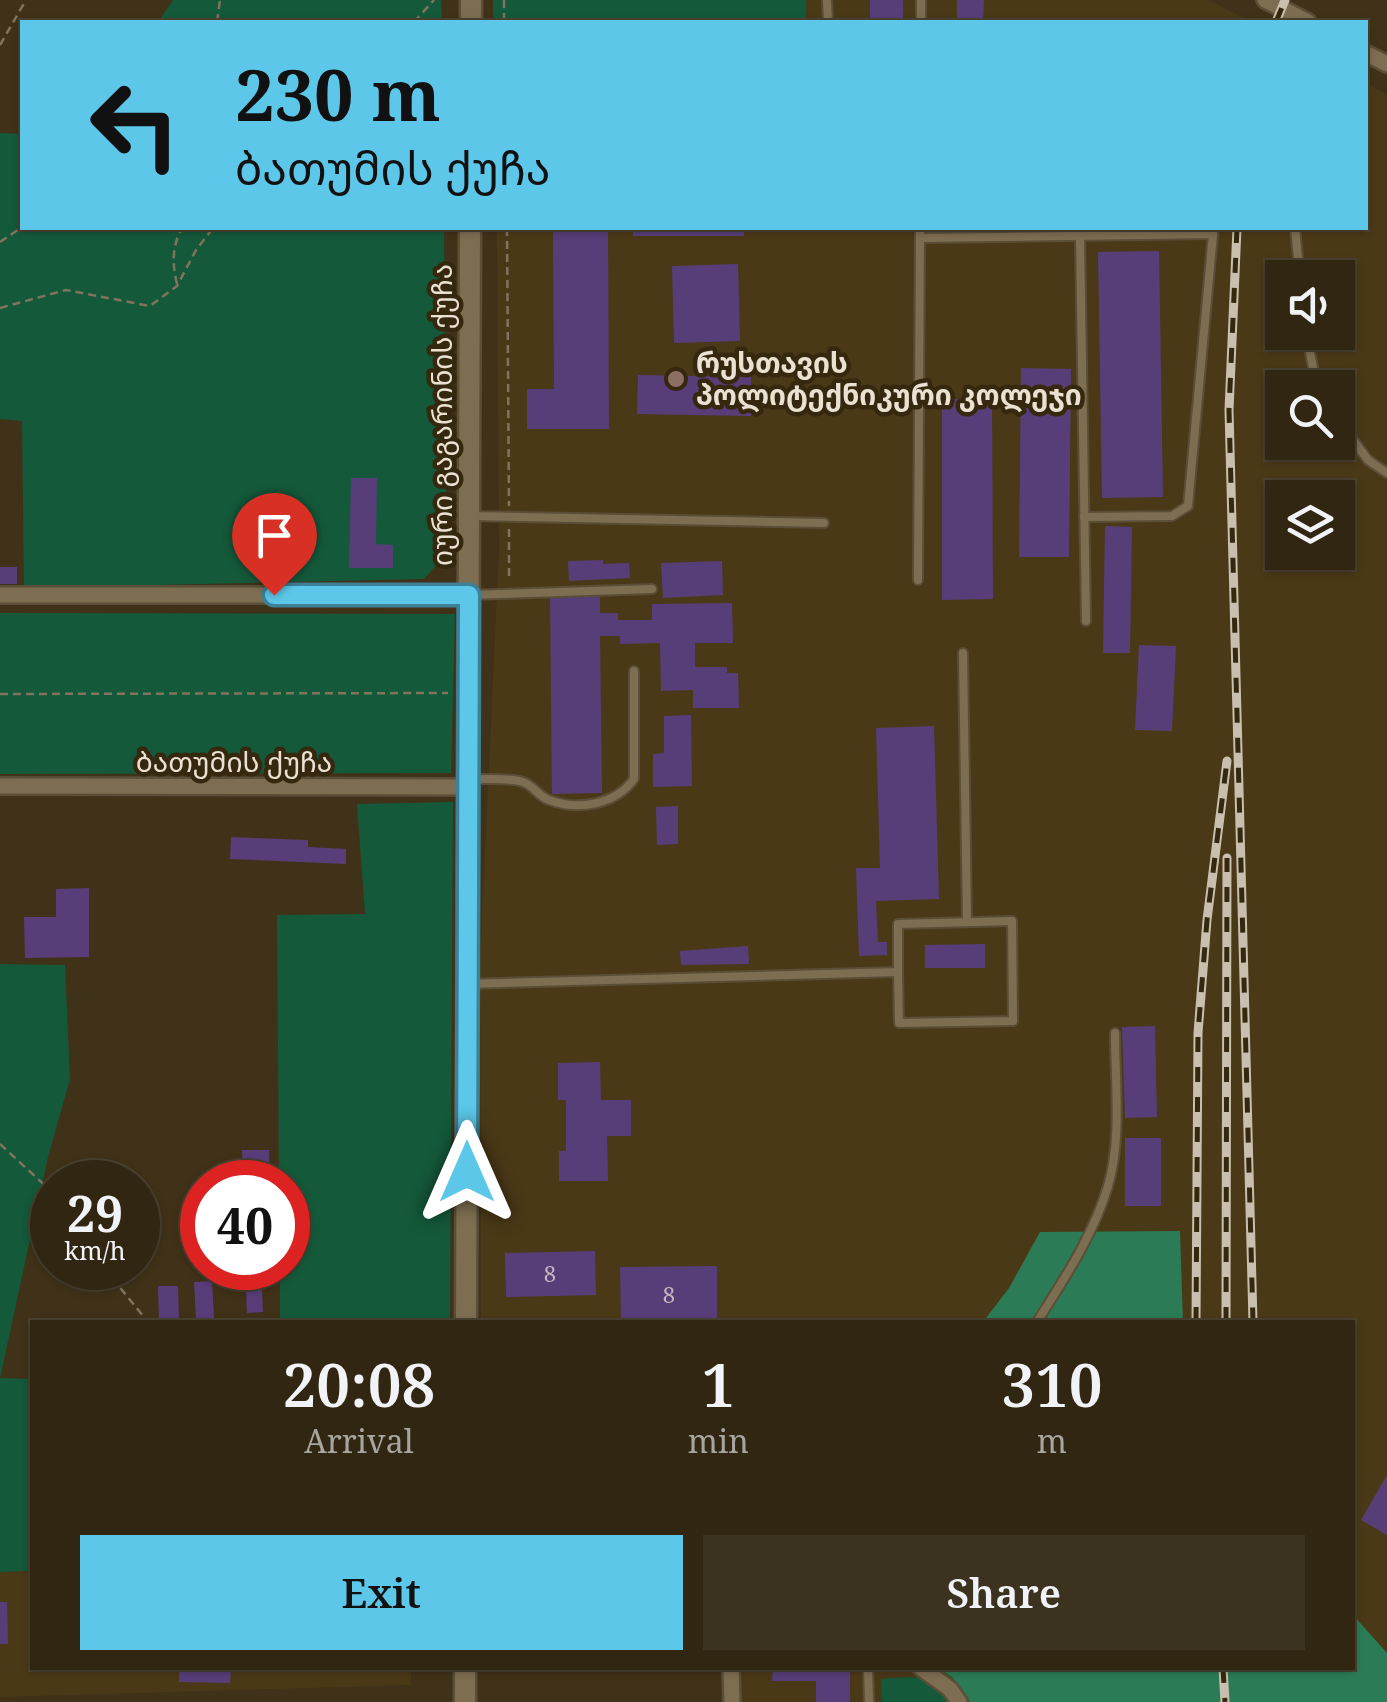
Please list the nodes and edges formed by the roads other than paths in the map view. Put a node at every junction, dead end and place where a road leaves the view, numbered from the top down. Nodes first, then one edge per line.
1 (1265, 0) edge
2 (1304, 20) edge
3 (470, 230) edge
4 (920, 230) edge
5 (1295, 230) edge
6 (1080, 236) junction
7 (920, 238) junction
8 (1298, 260) edge
9 (1355, 443) edge
10 (1387, 473) edge
11 (469, 516) junction
12 (1084, 517) junction
13 (824, 524) dead end
14 (918, 580) dead end
15 (652, 589) dead end
16 (0, 595) edge
17 (469, 595) junction
18 (1086, 621) dead end
19 (963, 652) dead end
20 (634, 672) dead end
21 (468, 783) junction
22 (0, 786) edge
23 (967, 922) junction
24 (898, 972) junction
25 (468, 984) junction
26 (1115, 1033) dead end
27 (466, 1320) edge
28 (1038, 1320) edge
29 (465, 1670) edge
30 (731, 1670) edge
31 (868, 1670) edge
32 (924, 1670) edge
33 (465, 1702) edge
34 (732, 1702) edge
35 (869, 1702) edge
36 (959, 1702) edge

1 - 2 street
3 - 11 street, იური გაგარინის ქუჩა
4 - 7 lane
5 - 8 lane
6 - 7 lane
6 - 12 lane
6 - 12 lane
7 - 14 lane
9 - 10 lane
11 - 13 lane
11 - 17 street, იური გაგარინის ქუჩა
12 - 18 lane
15 - 17 lane
16 - 17 street
17 - 21 street, იური გაგარინის ქუჩა
19 - 23 lane
20 - 21 lane
21 - 22 street, ბათუმის ქუჩა
21 - 25 street, იური გაგარინის ქუჩა
23 - 24 lane
23 - 24 lane
24 - 25 lane
25 - 27 street, იური გაგარინის ქუჩა
26 - 28 lane
29 - 33 street
30 - 34 street
31 - 35 lane
32 - 36 street

